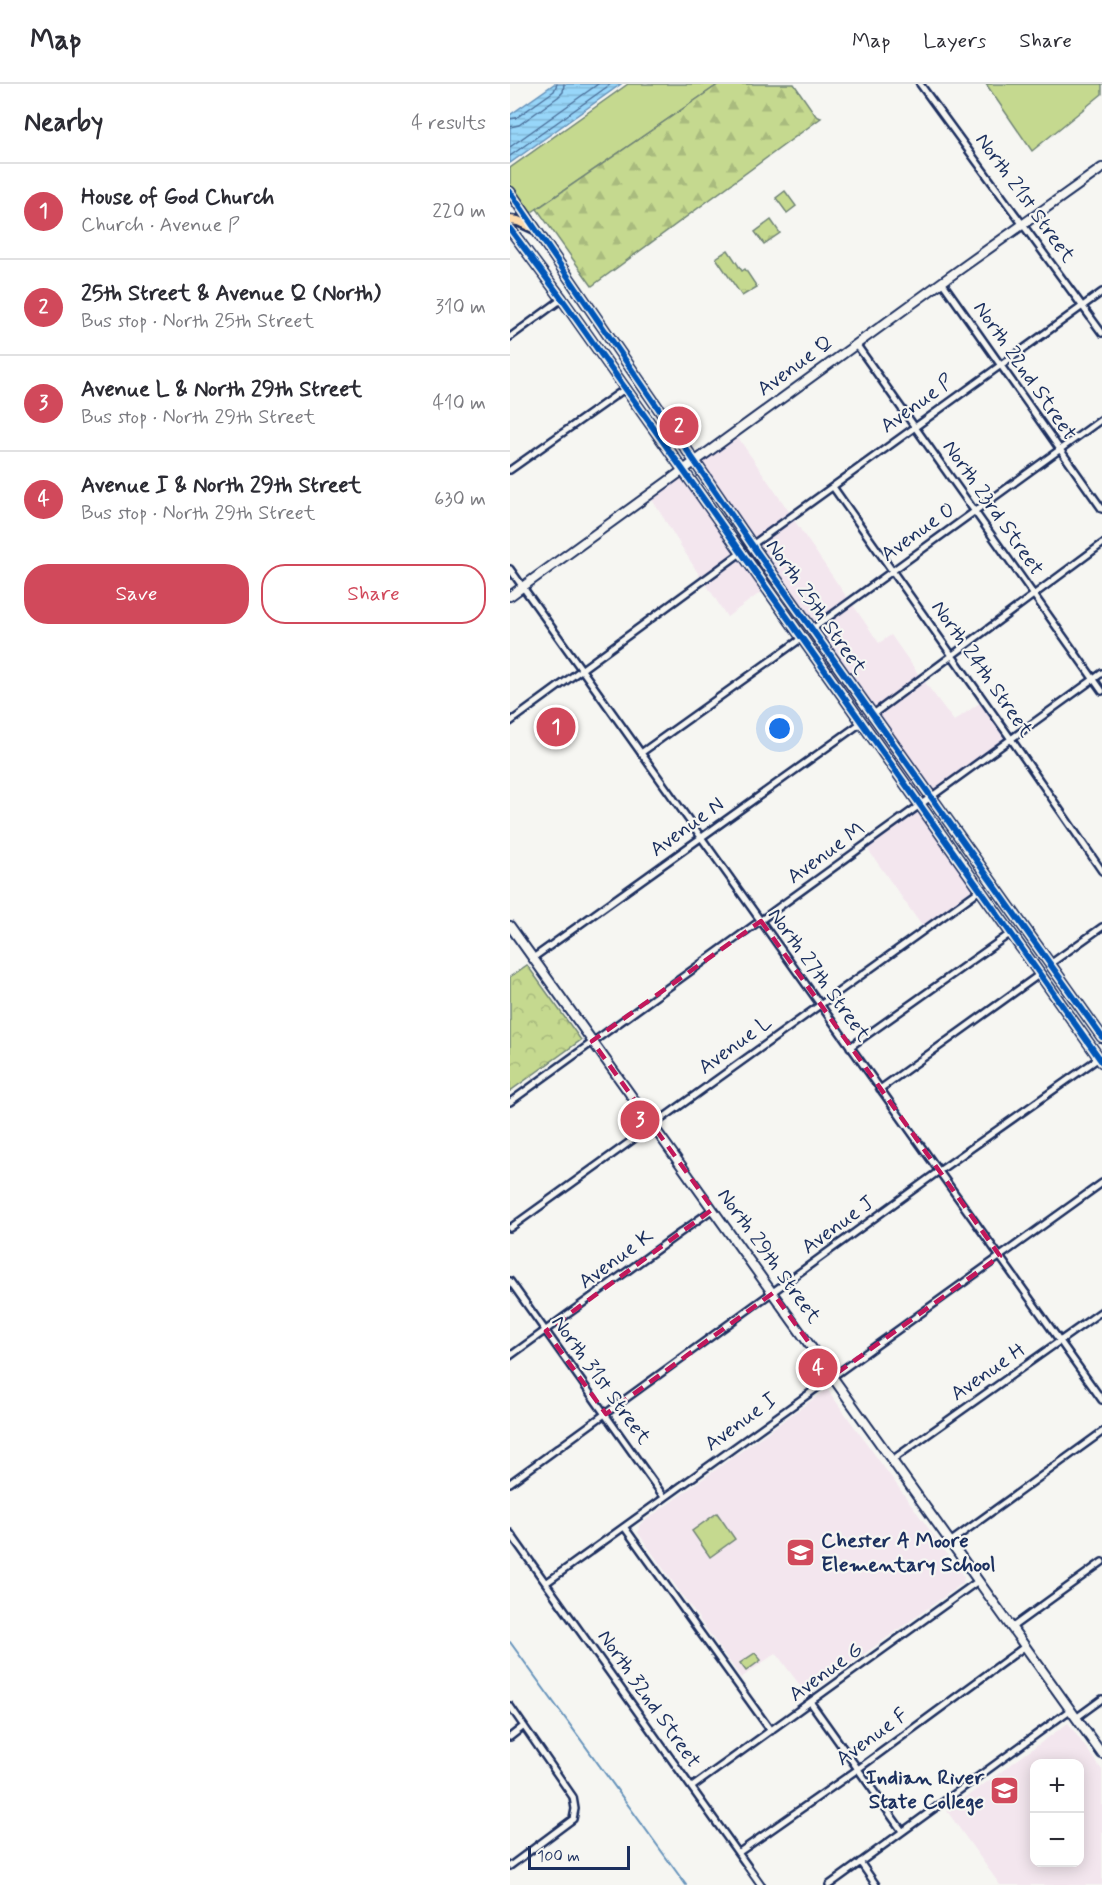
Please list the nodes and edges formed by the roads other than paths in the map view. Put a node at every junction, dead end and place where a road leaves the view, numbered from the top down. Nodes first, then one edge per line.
1 (920, 84) edge
2 (1102, 168) edge
3 (510, 192) edge
4 (510, 220) edge
5 (1023, 224) junction
6 (510, 230) edge
7 (536, 230) junction
8 (942, 282) junction
9 (1102, 292) edge
10 (562, 299) junction
11 (1083, 306) junction
12 (1102, 333) edge
13 (510, 337) edge
14 (856, 344) junction
15 (999, 364) junction
16 (626, 388) junction
17 (1102, 419) edge
18 (915, 426) junction
19 (1060, 450) junction
20 (694, 462) junction
21 (510, 470) edge
22 (683, 470) junction
23 (832, 487) junction
24 (1102, 509) edge
25 (975, 511) junction
26 (1102, 544) edge
27 (752, 545) junction
28 (742, 552) junction
29 (510, 569) edge
30 (754, 569) junction
31 (892, 572) junction
32 (523, 586) junction
33 (510, 596) edge
34 (1035, 596) junction
35 (811, 630) junction
36 (802, 638) junction
37 (952, 656) junction
38 (584, 670) junction
39 (1102, 673) edge
40 (1094, 679) junction
41 (1102, 691) edge
42 (872, 715) junction
43 (510, 722) edge
44 (861, 723) junction
45 (1011, 739) junction
46 (641, 753) junction
47 (930, 797) junction
48 (920, 805) junction
49 (700, 837) junction
50 (1102, 871) edge
51 (980, 890) junction
52 (989, 903) junction
53 (761, 921) junction
54 (510, 926) edge
55 (1102, 927) edge
56 (1011, 933) junction
57 (533, 958) junction
58 (1049, 964) junction
59 (1040, 974) junction
60 (820, 1004) junction
61 (1102, 1037) edge
62 (592, 1041) junction
63 (850, 1047) junction
64 (1101, 1060) edge
65 (880, 1089) junction
66 (510, 1101) edge
67 (652, 1125) junction
68 (939, 1171) junction
69 (1102, 1183) edge
70 (713, 1209) junction
71 (510, 1227) edge
72 (1000, 1256) junction
73 (510, 1281) edge
74 (773, 1293) junction
75 (1102, 1311) edge
76 (546, 1331) junction
77 (1060, 1341) junction
78 (510, 1356) edge
79 (833, 1376) junction
80 (1102, 1400) edge
81 (606, 1414) junction
82 (1102, 1432) edge
83 (892, 1460) junction
84 (510, 1483) edge
85 (664, 1497) junction
86 (625, 1528) junction
87 (510, 1533) edge
88 (950, 1542) junction
89 (1102, 1562) edge
90 (978, 1581) junction
91 (546, 1583) junction
92 (1011, 1628) junction
93 (1024, 1647) junction
94 (1102, 1699) edge
95 (811, 1703) junction
96 (510, 1706) edge
97 (1070, 1710) junction
98 (1076, 1718) junction
99 (524, 1726) junction
100 (771, 1731) junction
101 (510, 1737) edge
102 (1102, 1755) edge
103 (858, 1769) junction
104 (692, 1787) junction
105 (902, 1832) junction
106 (738, 1853) junction
107 (860, 1862) junction
108 (510, 1866) edge
109 (761, 1885) edge
110 (828, 1885) edge
111 (876, 1885) edge

1 - 5 street, North 21st Street
2 - 5 street, Avenue Q
3 - 7 main road, North 25th Street
4 - 7 main road
5 - 8 street, Avenue Q
5 - 11 street, North 21st Street
6 - 10 main road, North 25th Street
7 - 20 main road, North 25th Street
8 - 14 street, Avenue Q
8 - 15 street, North 22nd Street
9 - 11 street, Avenue P
10 - 13 street
10 - 16 main road, North 25th Street
11 - 12 street, North 21st Street
11 - 15 street, Avenue P
14 - 18 street, North 23rd Street
14 - 20 street, Avenue Q
15 - 18 street, Avenue P
15 - 19 street, North 22nd Street
16 - 21 street
16 - 22 main road, North 25th Street
17 - 19 street, Avenue O
18 - 23 street, Avenue P
18 - 25 street, North 23rd Street
19 - 24 street, North 22nd Street
19 - 25 street, Avenue O
20 - 22 street, Avenue Q
20 - 27 main road, North 25th Street
22 - 28 main road, North 25th Street
22 - 32 street, Avenue Q
23 - 27 street, Avenue P
23 - 31 street, North 24th Street
25 - 31 street, Avenue O
25 - 34 street, North 23rd Street
26 - 34 street
27 - 35 main road, North 25th Street
28 - 30 main road, North 25th Street
28 - 38 street
29 - 32 street, North 27th Street
30 - 35 main road
30 - 36 main road, North 25th Street
31 - 35 street, Avenue O
31 - 37 street, North 24th Street
32 - 33 street, Avenue Q
32 - 38 street, North 27th Street
34 - 37 street
34 - 40 street, North 23rd Street
35 - 42 main road, North 25th Street
36 - 44 main road, North 25th Street
36 - 46 street
37 - 42 street
37 - 45 street, North 24th Street
38 - 43 street
38 - 46 street, North 27th Street
39 - 40 street, Avenue M
40 - 41 street, North 23rd Street
40 - 45 street, Avenue M
42 - 47 main road, North 25th Street
44 - 48 main road, North 25th Street
44 - 49 street, Avenue N
45 - 47 street, Avenue M
45 - 50 street, North 24th Street
46 - 49 street, North 27th Street
47 - 48 street, Avenue M
47 - 58 main road, North 25th Street
48 - 51 main road, North 25th Street
48 - 53 street, Avenue M
49 - 53 street, North 27th Street
49 - 57 street, Avenue N
51 - 52 main road, North 25th Street
51 - 60 street, Avenue L
52 - 56 main road, North 25th Street
52 - 58 main road
53 - 60 street, North 27th Street
53 - 62 street, Avenue M
54 - 57 street, North 29th Street
55 - 58 street
56 - 59 main road, North 25th Street
56 - 63 street
57 - 62 street, North 29th Street
58 - 61 main road, North 25th Street
59 - 64 main road, North 25th Street
59 - 65 street
60 - 63 street, North 27th Street
60 - 67 street, Avenue L
62 - 66 street, Avenue M
62 - 67 street, North 29th Street
63 - 65 street, North 27th Street
64 - 68 street, Avenue J
65 - 68 street, North 27th Street
67 - 70 street, North 29th Street
67 - 71 street, Avenue L
68 - 72 street, North 27th Street
68 - 74 street, Avenue J
69 - 72 street, Avenue I
70 - 74 street, North 29th Street
70 - 76 street, Avenue K
72 - 77 street, North 27th Street
72 - 79 street, Avenue I
73 - 76 street, North 31st Street
74 - 79 street, North 29th Street
74 - 81 street, Avenue J
75 - 77 street, Avenue H
76 - 78 street, Avenue K
76 - 81 street, North 31st Street
77 - 80 street, North 27th Street
77 - 83 street, Avenue H
79 - 83 street, North 29th Street
79 - 85 street, Avenue I
81 - 84 street, Avenue J
81 - 85 street, North 31st Street
82 - 88 street
83 - 88 street, North 29th Street
85 - 86 street, Avenue I
86 - 91 street, Avenue I
86 - 100 street
87 - 91 street, North 32nd Street
88 - 90 street, North 29th Street
89 - 92 street
90 - 92 street, North 29th Street
90 - 95 street, Avenue G
91 - 104 street, North 32nd Street
92 - 93 street, North 29th Street
93 - 97 street, North 29th Street
93 - 103 street, Avenue F
94 - 98 street
95 - 100 street, Avenue G
95 - 103 street
96 - 99 street
97 - 98 street, North 29th Street
97 - 105 street
98 - 102 street, North 29th Street
99 - 101 street
99 - 108 street
100 - 104 street, Avenue G
103 - 105 street
103 - 106 street, Avenue F
104 - 106 street, North 32nd Street
105 - 107 street
106 - 109 street, North 32nd Street
107 - 110 street
107 - 111 street

